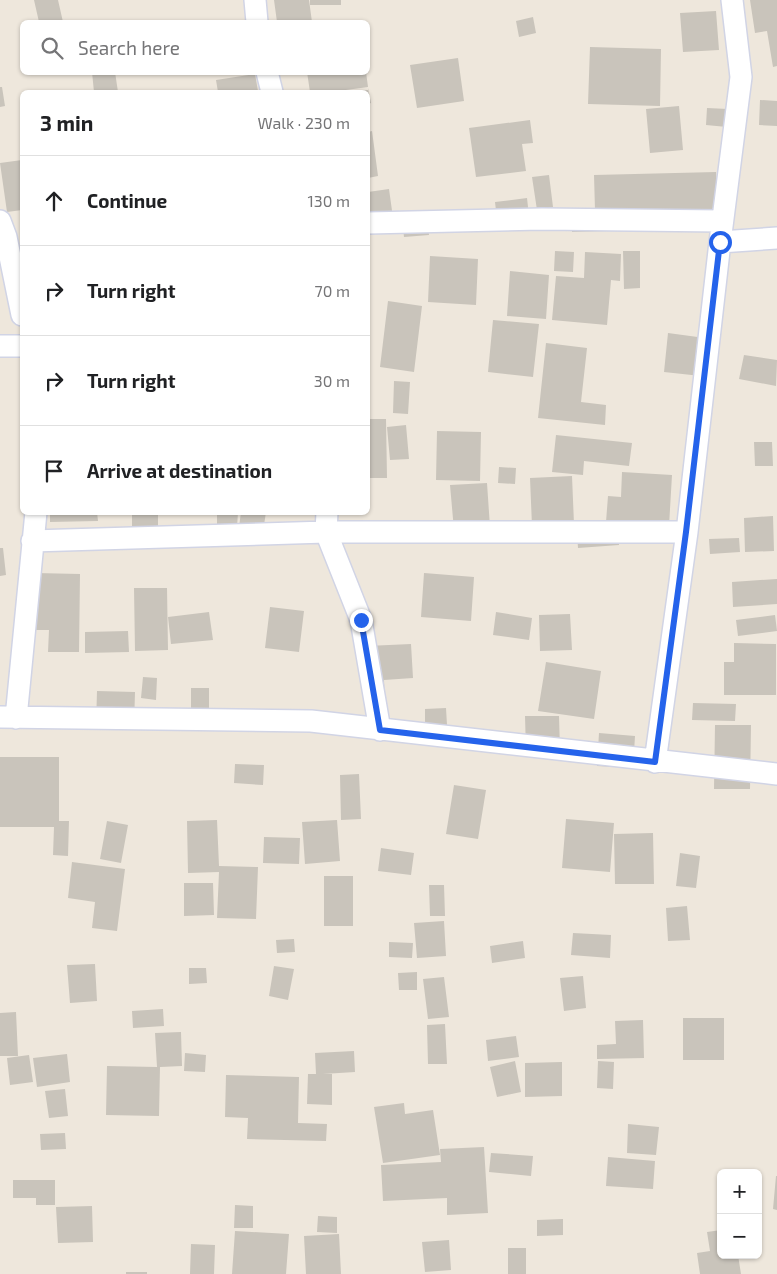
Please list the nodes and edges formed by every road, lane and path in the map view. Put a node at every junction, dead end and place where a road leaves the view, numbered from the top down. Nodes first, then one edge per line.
1 (255, 0) edge
2 (732, 0) edge
3 (258, 20) edge
4 (268, 75) edge
5 (272, 90) edge
6 (0, 221) edge
7 (370, 223) edge
8 (721, 231) junction
9 (777, 238) edge
10 (20, 305) edge
11 (0, 346) edge
12 (20, 346) edge
13 (36, 515) edge
14 (327, 522) edge
15 (686, 532) junction
16 (32, 541) junction
17 (8, 717) edge
18 (380, 730) junction
19 (655, 762) junction
20 (777, 774) edge

1 - 3 street
2 - 8 street
4 - 5 street
6 - 10 street
7 - 8 street
8 - 9 street
8 - 15 street
11 - 12 street
13 - 16 street
14 - 15 street
14 - 16 street
14 - 18 street
15 - 19 street
16 - 17 street
17 - 18 street
18 - 19 street
19 - 20 street

